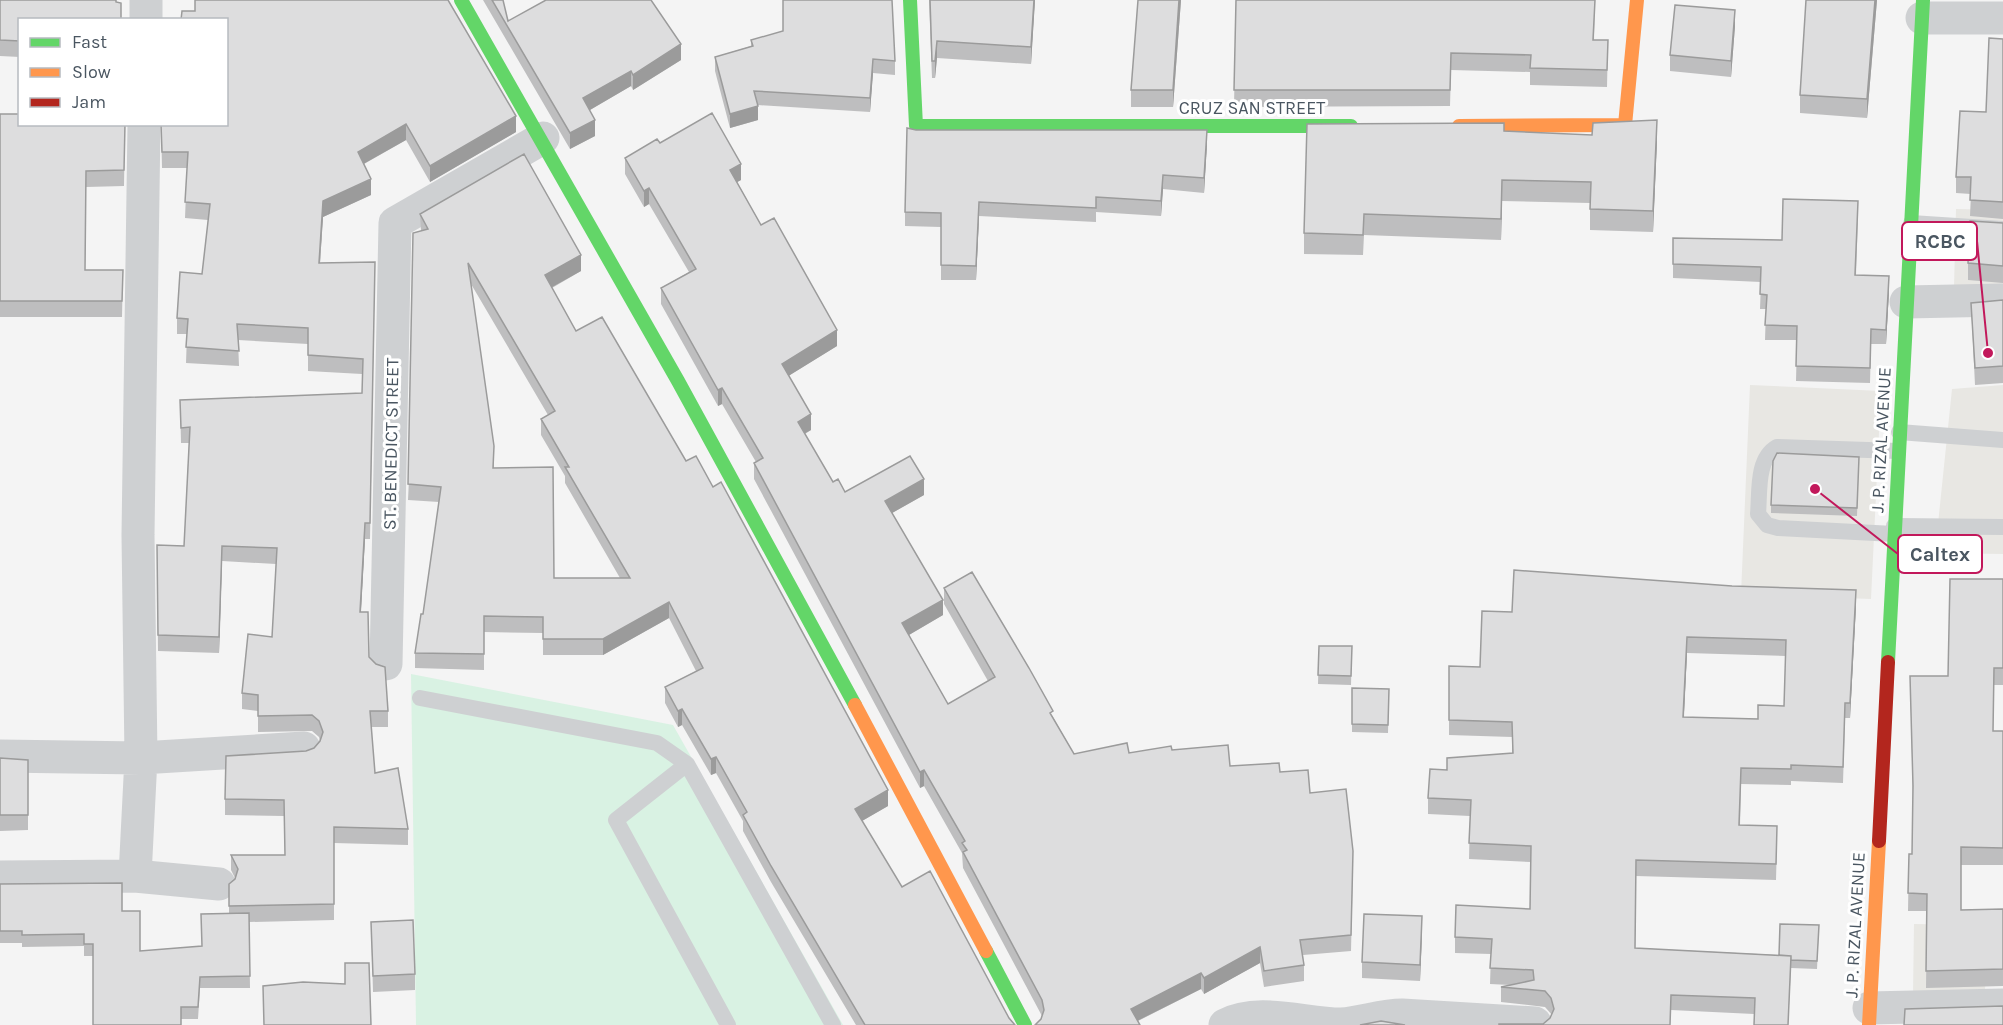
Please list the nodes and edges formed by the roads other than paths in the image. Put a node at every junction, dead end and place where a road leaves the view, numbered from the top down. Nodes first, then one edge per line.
1 (146, 0) edge
2 (461, 0) edge
3 (910, 0) edge
4 (1637, 0) edge
5 (1922, 9) edge
6 (146, 18) edge
7 (2003, 18) edge
8 (144, 126) edge
9 (1362, 126) edge
10 (1446, 126) edge
11 (543, 138) junction
12 (1911, 223) junction
13 (2003, 229) edge
14 (2003, 300) edge
15 (1906, 302) junction
16 (1899, 432) junction
17 (2003, 440) edge
18 (1898, 451) junction
19 (2003, 527) edge
20 (1894, 530) junction
21 (386, 664) dead end
22 (420, 698) dead end
23 (304, 748) dead end
24 (0, 756) edge
25 (141, 758) junction
26 (687, 764) junction
27 (135, 876) junction
28 (0, 877) edge
29 (219, 884) dead end
30 (2003, 1005) edge
31 (1869, 1016) edge
32 (1535, 1023) edge
33 (728, 1025) edge
34 (833, 1025) edge
35 (1025, 1025) edge
36 (1225, 1025) edge

1 - 6 street
2 - 11 street
3 - 9 street, CRUZ SAN STREET
4 - 10 street
5 - 7 street
5 - 12 street, J. P. RIZAL AVENUE
8 - 25 street
11 - 21 street, ST. BENEDICT STREET
11 - 35 street
12 - 13 lane
12 - 15 street, J. P. RIZAL AVENUE
14 - 15 street
15 - 16 street, J. P. RIZAL AVENUE
16 - 17 lane
16 - 18 street, J. P. RIZAL AVENUE
18 - 20 street, J. P. RIZAL AVENUE
18 - 20 lane
19 - 20 lane
20 - 31 street, J. P. RIZAL AVENUE
22 - 26 lane
23 - 25 street
24 - 25 street
25 - 27 street
26 - 33 lane
26 - 34 lane
27 - 28 street
27 - 29 street
30 - 31 street
32 - 36 street

